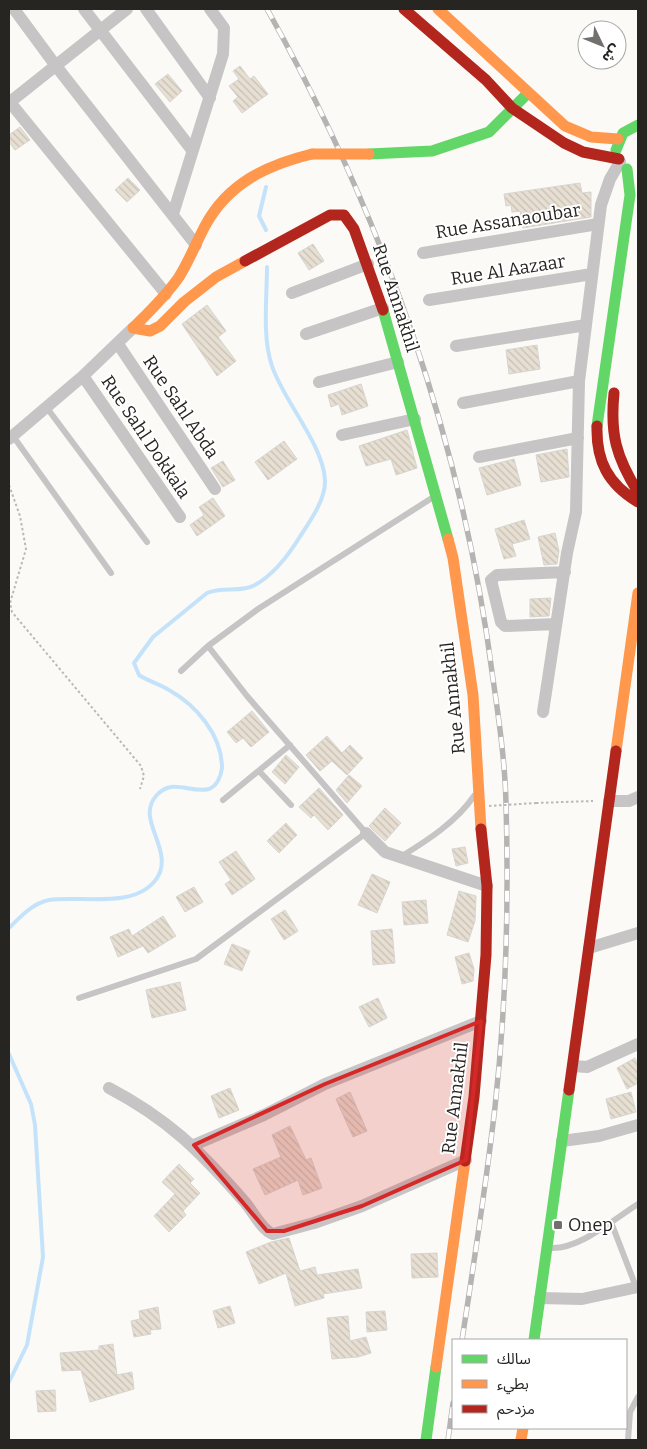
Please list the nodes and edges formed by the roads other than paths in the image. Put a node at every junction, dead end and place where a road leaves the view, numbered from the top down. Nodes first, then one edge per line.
1 (14, 9) edge
2 (84, 9) edge
3 (127, 9) edge
4 (146, 9) edge
5 (210, 9) edge
6 (404, 9) edge
7 (438, 9) edge
8 (100, 31) junction
9 (56, 66) junction
10 (528, 93) junction
11 (210, 98) junction
12 (9, 102) edge
13 (512, 108) junction
14 (637, 123) edge
15 (618, 138) junction
16 (192, 150) junction
17 (626, 165) edge
18 (638, 207) edge
19 (173, 214) junction
20 (598, 224) junction
21 (196, 245) junction
22 (423, 253) dead end
23 (368, 264) junction
24 (592, 274) junction
25 (292, 293) dead end
26 (166, 294) junction
27 (429, 300) dead end
28 (382, 308) junction
29 (586, 325) junction
30 (133, 328) junction
31 (306, 334) dead end
32 (118, 344) junction
33 (456, 346) dead end
34 (398, 362) junction
35 (83, 376) junction
36 (579, 381) junction
37 (319, 382) dead end
38 (463, 403) dead end
39 (47, 408) junction
40 (415, 418) junction
41 (342, 435) dead end
42 (11, 438) edge
43 (578, 438) junction
44 (479, 457) dead end
45 (215, 489) dead end
46 (638, 492) edge
47 (437, 495) junction
48 (638, 502) edge
49 (180, 517) dead end
50 (147, 542) dead end
51 (111, 572) dead end
52 (565, 572) junction
53 (638, 600) edge
54 (556, 624) junction
55 (208, 646) junction
56 (182, 671) dead end
57 (543, 712) dead end
58 (290, 745) junction
59 (259, 772) junction
60 (479, 789) junction
61 (638, 797) edge
62 (223, 800) dead end
63 (609, 801) junction
64 (291, 804) dead end
65 (366, 833) junction
66 (398, 858) junction
67 (487, 886) junction
68 (638, 933) edge
69 (589, 948) junction
70 (79, 998) dead end
71 (481, 1021) junction
72 (638, 1044) edge
73 (572, 1066) junction
74 (108, 1088) dead end
75 (638, 1125) edge
76 (562, 1141) junction
77 (194, 1145) junction
78 (466, 1160) junction
79 (638, 1204) edge
80 (611, 1222) junction
81 (548, 1248) junction
82 (637, 1287) edge
83 (540, 1298) junction
84 (534, 1339) edge
85 (638, 1397) edge
86 (426, 1440) edge
87 (628, 1440) edge

1 - 9 street
2 - 8 street
3 - 8 street
4 - 11 street
5 - 11 street
6 - 13 street
7 - 10 street
8 - 9 street
8 - 16 street
9 - 12 street
9 - 19 street
10 - 13 street
10 - 15 street
11 - 16 street
12 - 26 street
13 - 17 street
13 - 21 street, bridge
14 - 15 street
15 - 17 street
16 - 19 street
17 - 20 street
17 - 48 street
18 - 46 street
19 - 21 street
20 - 22 street, Rue Assanaoubar
20 - 24 street
21 - 26 street
23 - 25 street
23 - 28 street, Rue Annakhil
23 - 30 street, Rue Annakhil
24 - 27 street, Rue Al Aazaar
24 - 29 street
26 - 30 street
28 - 31 street
28 - 34 street, Rue Annakhil
29 - 33 street
29 - 36 street
30 - 32 street
32 - 35 street
32 - 45 street, Rue Sahl Abda
34 - 37 street
34 - 40 street, Rue Annakhil
35 - 39 street
35 - 49 street, Rue Sahl Dokkala
36 - 38 street
36 - 43 street
39 - 42 street
39 - 50 lane
40 - 41 street
40 - 47 street, Rue Annakhil
42 - 51 lane
43 - 44 street
43 - 52 street
47 - 55 lane
47 - 60 street, Rue Annakhil
52 - 54 street
52 - 54 street
53 - 63 street
54 - 57 street
55 - 56 lane
55 - 58 lane
58 - 59 lane
58 - 65 lane
59 - 62 lane
59 - 64 lane
60 - 66 lane
60 - 67 street, Rue Annakhil
61 - 63 street
63 - 69 street
65 - 66 street
65 - 70 lane
66 - 67 street
67 - 71 street, Rue Annakhil
68 - 69 street
69 - 73 street
71 - 77 street
71 - 78 street, Rue Annakhil
72 - 73 street
73 - 76 street
74 - 77 street
75 - 76 street
76 - 81 street
77 - 78 street
78 - 86 street, Rue Annakhil
79 - 80 lane
80 - 81 lane
80 - 82 lane
81 - 83 street
82 - 83 street
83 - 84 street
85 - 87 lane

